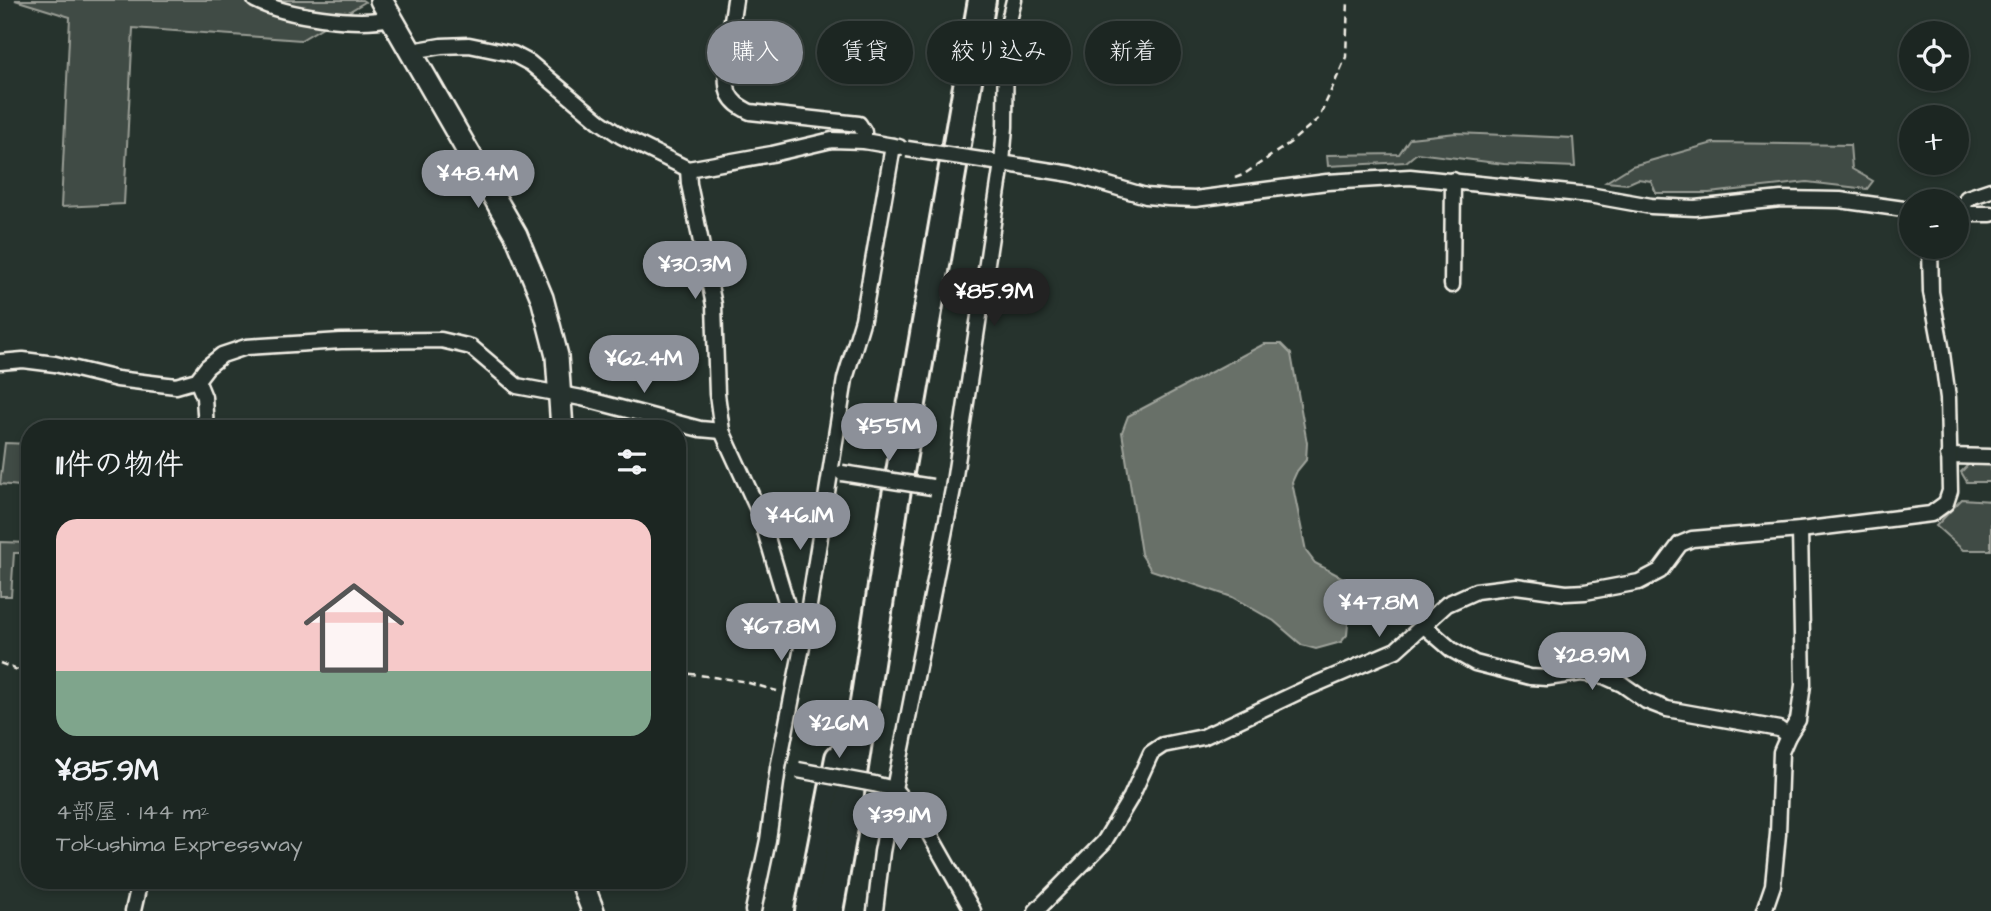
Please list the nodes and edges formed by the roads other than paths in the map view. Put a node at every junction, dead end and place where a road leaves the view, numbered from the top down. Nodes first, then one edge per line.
1 (254, 0) edge
2 (735, 0) edge
3 (982, 0) edge
4 (1014, 0) edge
5 (386, 9) edge
6 (412, 51) junction
7 (864, 141) junction
8 (900, 148) junction
9 (995, 162) junction
10 (688, 169) junction
11 (1453, 180) junction
12 (1991, 190) edge
13 (1969, 197) edge
14 (1899, 208) edge
15 (1969, 214) edge
16 (1991, 214) edge
17 (1930, 259) edge
18 (1452, 285) dead end
19 (0, 362) edge
20 (197, 380) junction
21 (561, 395) junction
22 (205, 420) edge
23 (562, 420) edge
24 (666, 420) edge
25 (686, 425) edge
26 (722, 431) junction
27 (1948, 456) junction
28 (1991, 457) edge
29 (836, 472) junction
30 (953, 489) junction
31 (895, 501) junction
32 (1800, 530) junction
33 (1423, 625) junction
34 (804, 637) junction
35 (1788, 736) junction
36 (778, 768) junction
37 (894, 789) junction
38 (138, 889) edge
39 (584, 889) edge
40 (133, 911) edge
41 (593, 911) edge
42 (753, 911) edge
43 (809, 911) edge
44 (829, 911) edge
45 (875, 911) edge
46 (974, 911) edge
47 (1036, 911) edge
48 (1764, 911) edge

1 - 5 street
2 - 7 street
3 - 31 highway
4 - 9 street
5 - 6 main road
6 - 10 street
6 - 21 main road
7 - 8 street
7 - 10 street
8 - 9 street, bridge
8 - 29 street
9 - 11 street
9 - 30 street
10 - 26 street
11 - 14 street
11 - 18 street
12 - 13 street
15 - 16 street
17 - 27 street
19 - 20 street
20 - 21 street
20 - 22 street
21 - 23 main road
21 - 24 street
25 - 26 street
26 - 34 street
27 - 28 street
27 - 32 street
29 - 30 street, bridge
29 - 34 street
30 - 37 street
31 - 43 highway
31 - 44 highway
32 - 33 street
32 - 35 street
33 - 35 street
33 - 47 street
34 - 36 street
35 - 48 street
36 - 37 street, bridge
36 - 42 street
37 - 45 street
37 - 46 street
38 - 40 street
39 - 41 main road

